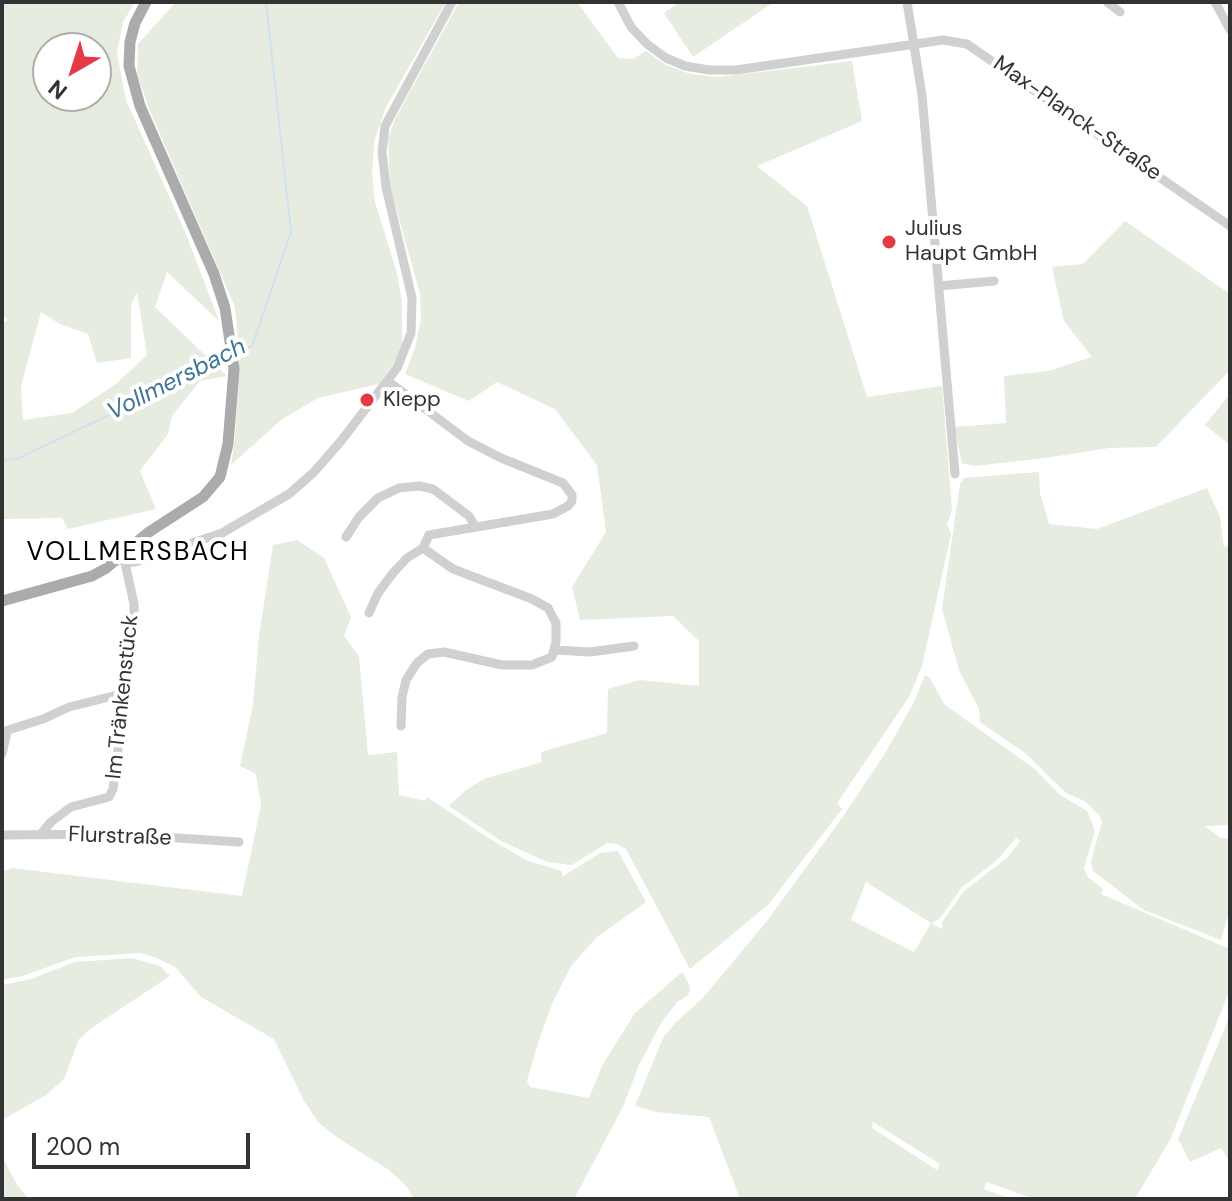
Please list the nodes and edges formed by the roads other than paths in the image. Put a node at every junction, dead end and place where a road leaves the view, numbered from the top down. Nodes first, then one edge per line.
1 (146, 2) edge
2 (452, 2) edge
3 (618, 2) edge
4 (907, 2) edge
5 (1107, 2) edge
6 (1215, 2) edge
7 (1120, 12) dead end
8 (1230, 30) edge
9 (915, 44) junction
10 (1230, 226) edge
11 (994, 281) dead end
12 (939, 286) junction
13 (388, 381) junction
14 (955, 474) dead end
15 (475, 526) junction
16 (346, 537) dead end
17 (423, 548) junction
18 (122, 560) junction
19 (2, 601) edge
20 (369, 613) dead end
21 (634, 646) dead end
22 (555, 650) junction
23 (125, 693) junction
24 (401, 726) dead end
25 (4, 732) edge
26 (2, 754) edge
27 (2, 835) edge
28 (40, 835) junction
29 (239, 842) dead end

1 - 18 main road
2 - 13 street
3 - 9 street, Max-Planck-Straße
4 - 9 street
5 - 7 street
6 - 8 street
9 - 10 street, Max-Planck-Straße
9 - 12 street
11 - 12 street
12 - 14 street
13 - 15 street
13 - 18 street
15 - 16 street
15 - 17 street
17 - 20 street
17 - 22 street
18 - 19 main road
18 - 23 street, Im Tränkenstück
21 - 22 street
22 - 24 street
23 - 25 street
23 - 28 street, Im Tränkenstück
25 - 26 street
27 - 28 street, Flurstraße
28 - 29 street, Flurstraße

